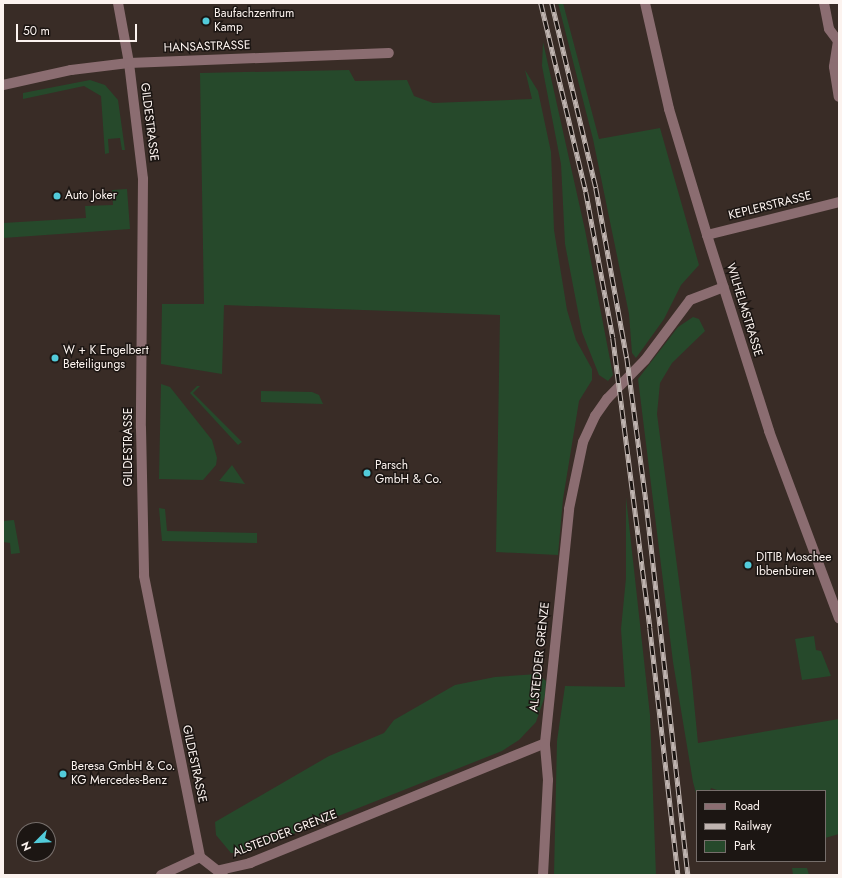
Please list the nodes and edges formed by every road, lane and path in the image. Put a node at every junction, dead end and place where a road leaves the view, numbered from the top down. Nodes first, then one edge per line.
1 (118, 3) edge
2 (645, 3) edge
3 (824, 3) edge
4 (838, 41) edge
5 (390, 53) dead end
6 (128, 63) junction
7 (3, 84) edge
8 (839, 97) edge
9 (839, 202) edge
10 (707, 235) junction
11 (724, 287) junction
12 (839, 618) edge
13 (544, 743) junction
14 (200, 857) junction
15 (222, 873) edge
16 (161, 875) edge
17 (543, 875) edge

1 - 6 street, GILDESTRASSE
2 - 10 street, WILHELMSTRASSE
3 - 4 street
4 - 8 street
5 - 6 street, HANSASTRASSE
6 - 7 street, HANSASTRASSE
6 - 14 street, GILDESTRASSE
9 - 10 street, KEPLERSTRASSE
10 - 11 street, WILHELMSTRASSE
11 - 12 street, WILHELMSTRASSE
11 - 13 street, ALSTEDDER GRENZE
13 - 15 street, ALSTEDDER GRENZE
13 - 17 street
14 - 15 street
14 - 16 street

